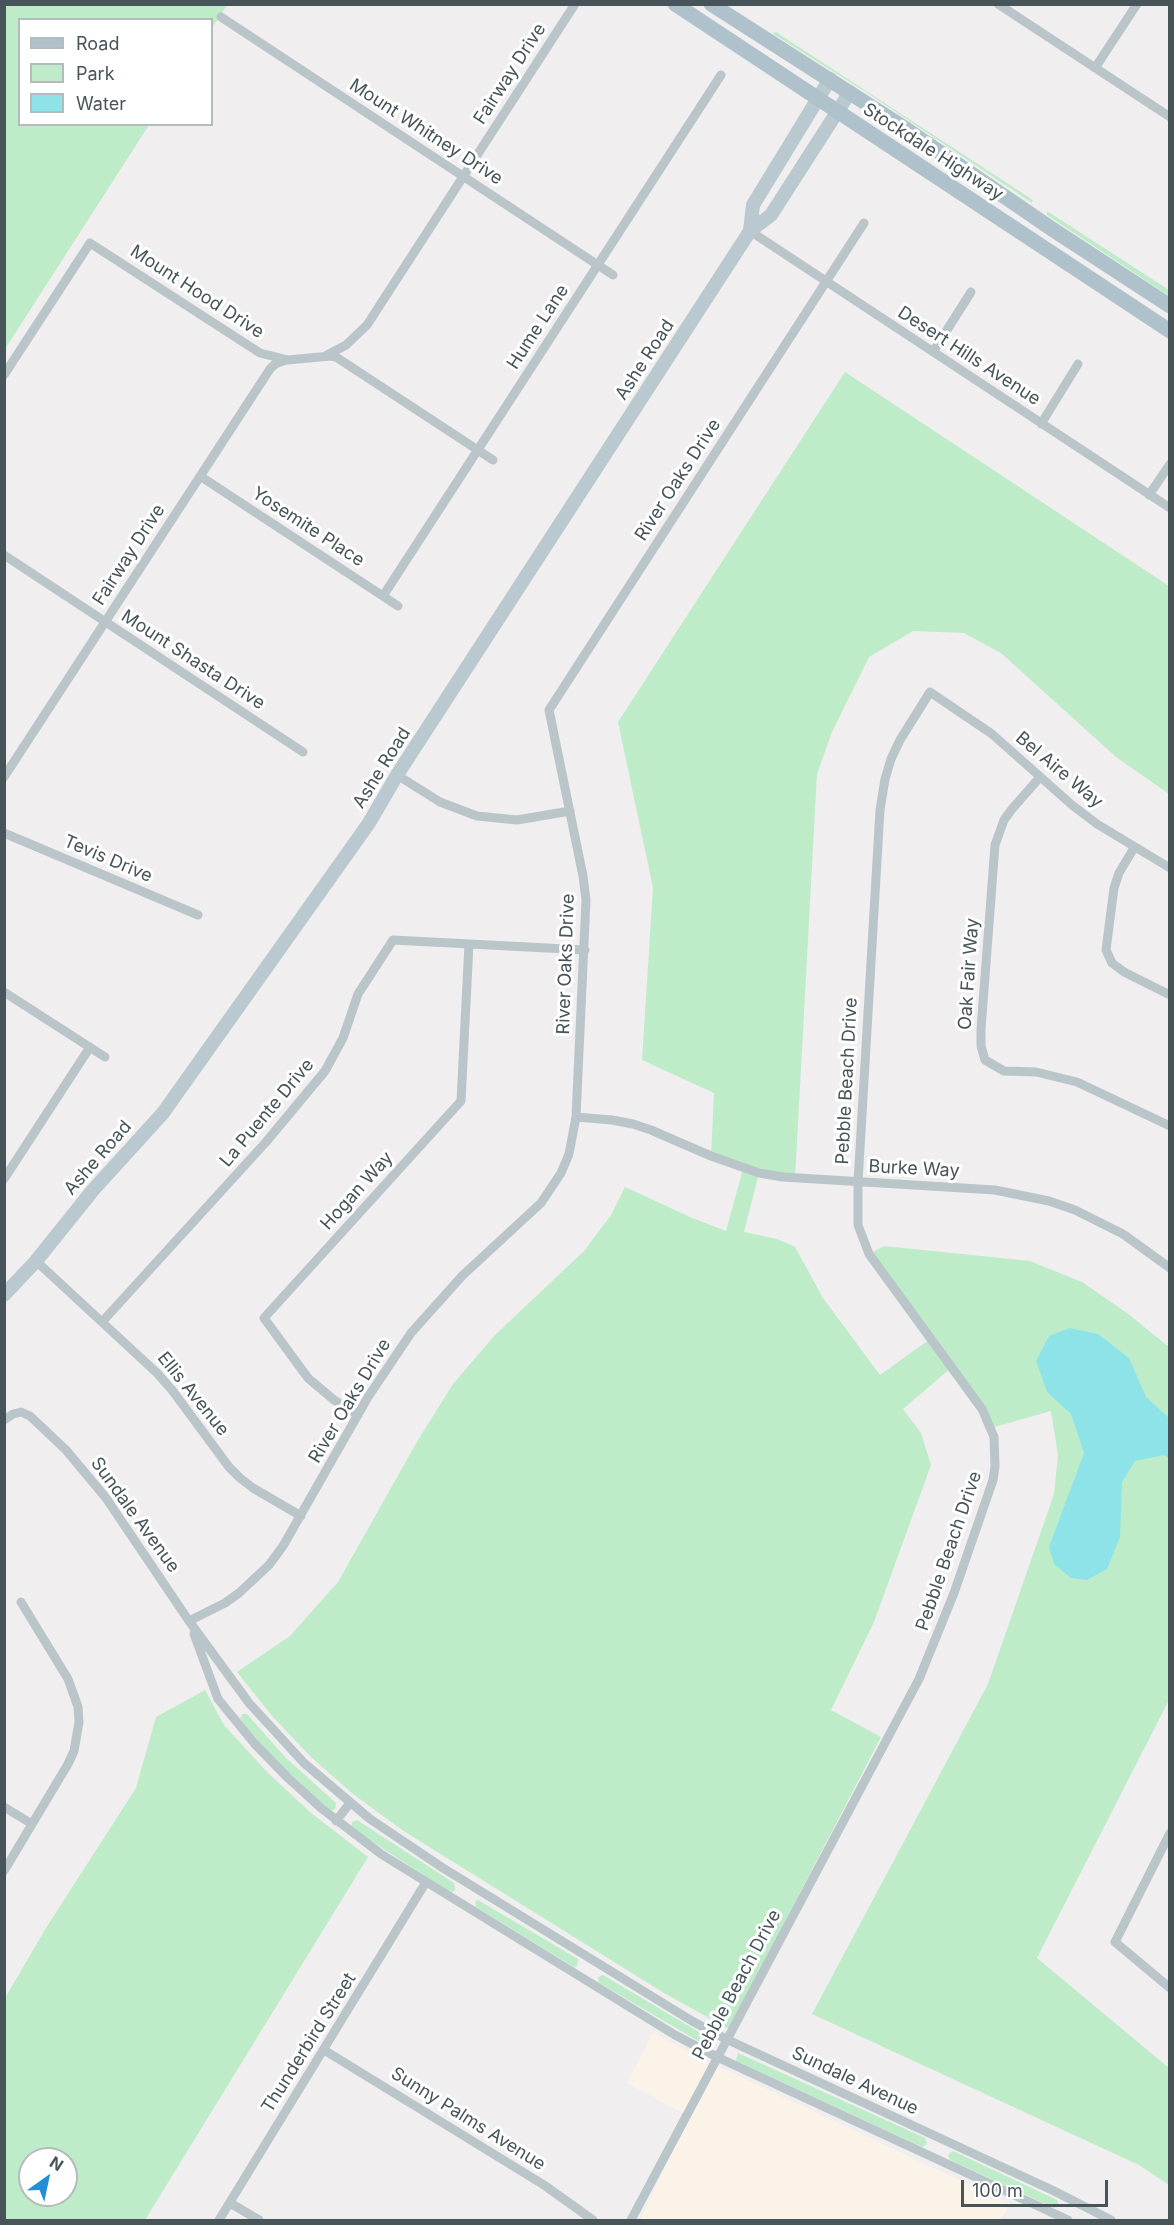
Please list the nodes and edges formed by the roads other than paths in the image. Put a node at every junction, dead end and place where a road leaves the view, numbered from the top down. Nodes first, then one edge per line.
1 (575, 4) edge
2 (675, 4) edge
3 (711, 4) edge
4 (998, 4) edge
5 (1137, 4) edge
6 (221, 17) dead end
7 (1095, 68) junction
8 (721, 75) dead end
9 (830, 79) junction
10 (850, 92) junction
11 (818, 100) junction
12 (837, 113) junction
13 (1170, 117) edge
14 (464, 177) junction
15 (864, 223) dead end
16 (750, 231) junction
17 (598, 265) junction
18 (613, 275) dead end
19 (826, 282) junction
20 (971, 292) dead end
21 (1170, 306) edge
22 (1170, 331) edge
23 (933, 352) junction
24 (321, 357) junction
25 (288, 360) junction
26 (1078, 364) dead end
27 (4, 375) edge
28 (1041, 424) junction
29 (478, 450) junction
30 (493, 460) dead end
31 (1170, 464) edge
32 (200, 476) junction
33 (1149, 495) junction
34 (1170, 508) edge
35 (4, 555) edge
36 (383, 596) junction
37 (398, 606) dead end
38 (105, 622) junction
39 (930, 692) joint
40 (303, 752) dead end
41 (397, 775) junction
42 (4, 777) edge
43 (1040, 777) junction
44 (570, 811) junction
45 (4, 833) edge
46 (1134, 848) junction
47 (1170, 868) edge
48 (198, 915) dead end
49 (469, 944) junction
50 (585, 950) junction
51 (4, 992) edge
52 (1170, 995) edge
53 (90, 1047) junction
54 (105, 1057) dead end
55 (576, 1117) junction
56 (1170, 1126) edge
57 (4, 1179) edge
58 (858, 1182) junction
59 (36, 1262) junction
60 (1170, 1268) edge
61 (4, 1295) edge
62 (102, 1322) junction
63 (358, 1415) junction
64 (4, 1420) edge
65 (301, 1516) junction
66 (21, 1602) dead end
67 (189, 1621) junction
68 (350, 1803) junction
69 (4, 1807) edge
70 (336, 1821) junction
71 (32, 1824) junction
72 (1170, 1833) edge
73 (4, 1871) edge
74 (426, 1882) junction
75 (471, 1885) junction
76 (461, 1903) junction
77 (592, 1959) junction
78 (581, 1977) junction
79 (1170, 1988) edge
80 (726, 2039) junction
81 (324, 2050) junction
82 (717, 2057) junction
83 (1075, 2201) junction
84 (230, 2203) junction
85 (219, 2220) edge
86 (259, 2220) edge
87 (593, 2220) edge
88 (631, 2220) edge
89 (1067, 2220) edge
90 (1111, 2220) edge

1 - 14 street, Fairway Drive
2 - 11 main road, Stockdale Highway
3 - 9 main road, Stockdale Highway
4 - 7 street
5 - 7 street
6 - 14 street, Mount Whitney Drive
7 - 13 street
8 - 17 street, Hume Lane
9 - 10 main road, Stockdale Highway
9 - 11 street, Ashe Road
10 - 12 street, Ashe Road
10 - 21 main road, Stockdale Highway
11 - 12 main road, Stockdale Highway
11 - 16 street, Ashe Road
12 - 16 street, Ashe Road
12 - 22 main road, Stockdale Highway
14 - 17 street, Mount Whitney Drive
14 - 24 street, Fairway Drive
15 - 19 street, River Oaks Drive
16 - 19 street, Desert Hills Avenue
16 - 41 street, Ashe Road
17 - 18 street, Mount Whitney Drive
17 - 29 street, Hume Lane
19 - 23 street, Desert Hills Avenue
19 - 44 street, River Oaks Drive
20 - 23 street
23 - 28 street, Desert Hills Avenue
24 - 25 street, Mount Hood Drive
24 - 29 street, Mount Hood Drive
25 - 27 street, Mount Hood Drive
25 - 32 street, Fairway Drive
26 - 28 street
28 - 33 street, Desert Hills Avenue
29 - 30 street, Mount Hood Drive
29 - 36 street, Hume Lane
31 - 33 street
32 - 36 street, Yosemite Place
32 - 38 street, Fairway Drive
33 - 34 street, Desert Hills Avenue
35 - 38 street, Mount Shasta Drive
36 - 37 street, Yosemite Place
38 - 40 street, Mount Shasta Drive
38 - 42 street, Fairway Drive
39 - 43 street, Bel Aire Way
39 - 58 street, Pebble Beach Drive
41 - 44 street
41 - 59 street, Ashe Road
43 - 46 street, Bel Aire Way
43 - 56 street, Oak Fair Way
44 - 50 street, River Oaks Drive
45 - 48 street, Tevis Drive
46 - 47 street, Bel Aire Way
46 - 52 street
49 - 50 street, La Puente Drive
49 - 62 street, La Puente Drive
49 - 63 street, Hogan Way
50 - 55 street, River Oaks Drive
51 - 53 street
53 - 54 street
53 - 57 street
55 - 58 street, Burke Way
55 - 63 street, River Oaks Drive
58 - 60 street, Burke Way
58 - 80 street, Pebble Beach Drive
59 - 61 street, Ashe Road
59 - 62 street, Ellis Avenue
62 - 65 street, Ellis Avenue
63 - 65 street, River Oaks Drive
64 - 67 street, Sundale Avenue
65 - 67 street, River Oaks Drive
66 - 71 street
67 - 68 street, Sundale Avenue
67 - 70 street, Sundale Avenue
68 - 70 street
68 - 75 street, Sundale Avenue
69 - 71 street
70 - 74 street, Sundale Avenue
71 - 73 street
72 - 79 street
74 - 76 street, Sundale Avenue
74 - 81 street, Thunderbird Street
75 - 76 street
75 - 77 street, Sundale Avenue
76 - 78 street, Sundale Avenue
77 - 78 street
77 - 80 street, Sundale Avenue
78 - 82 street, Sundale Avenue
80 - 82 street, Pebble Beach Drive
80 - 83 street, Sundale Avenue
81 - 84 street, Thunderbird Street
81 - 87 street, Sunny Palms Avenue
82 - 88 street, Pebble Beach Drive
82 - 89 street, Sundale Avenue
83 - 89 street
83 - 90 street, Sundale Avenue
84 - 85 street, Thunderbird Street
84 - 86 street

